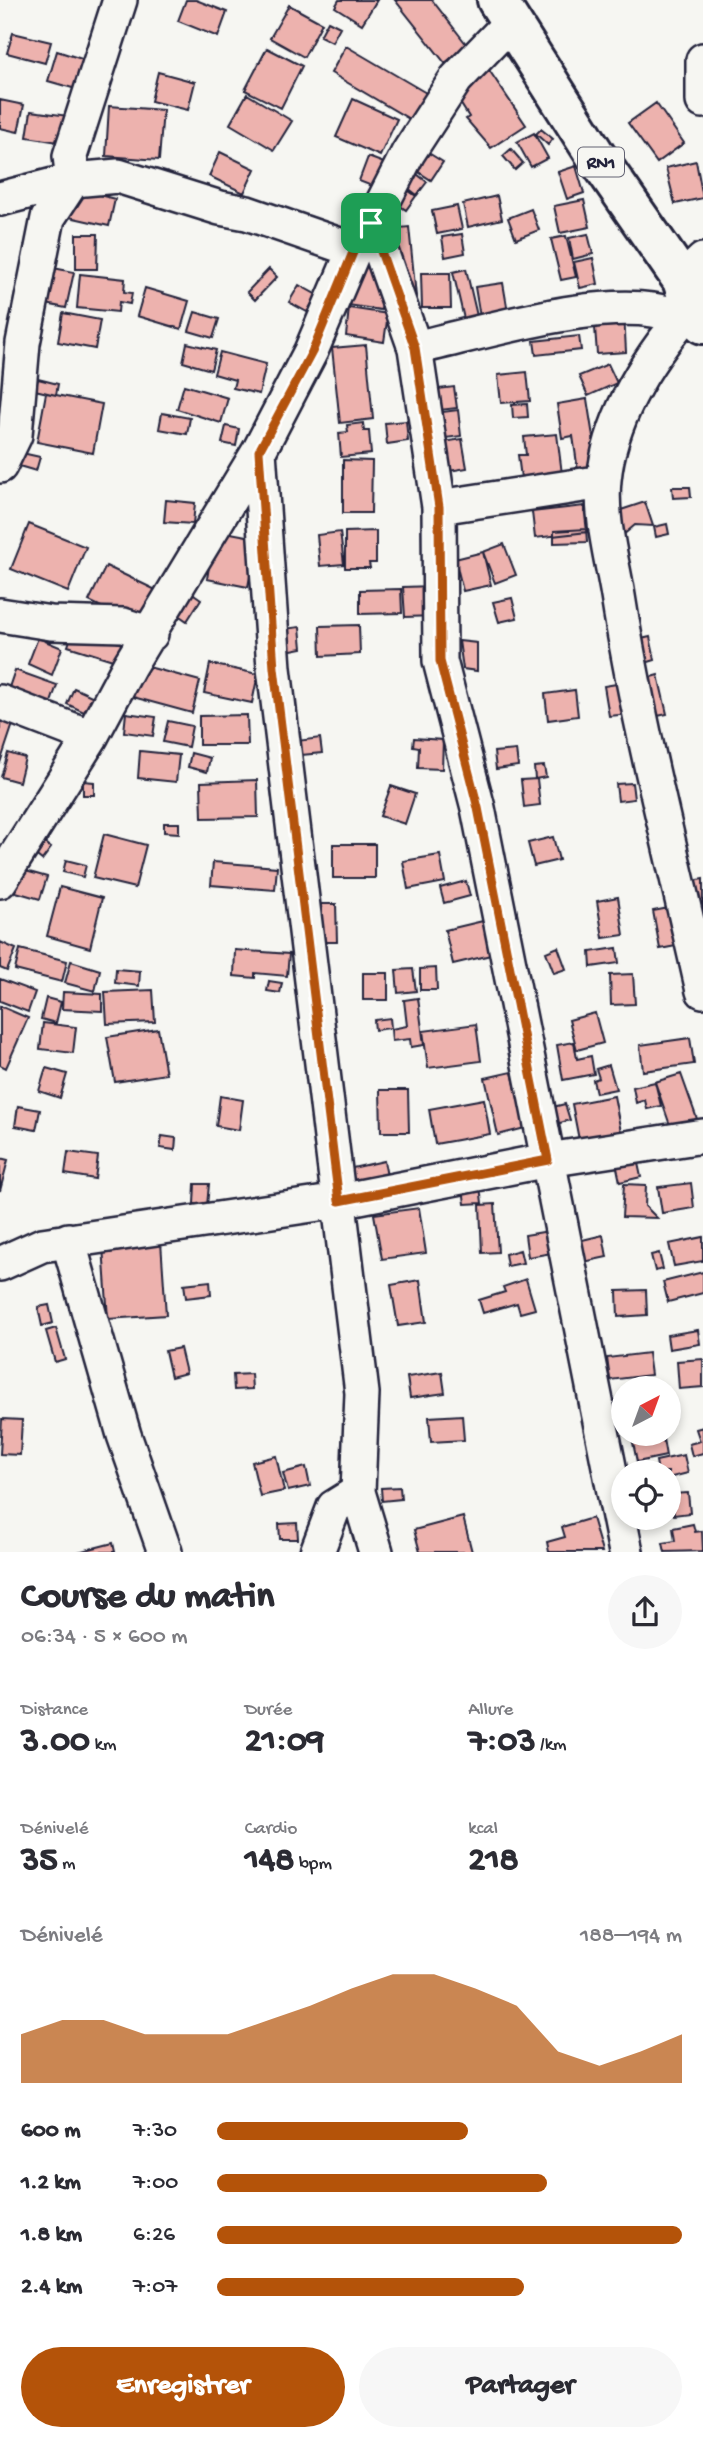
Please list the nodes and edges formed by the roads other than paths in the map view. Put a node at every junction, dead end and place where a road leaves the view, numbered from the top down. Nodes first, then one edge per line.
1 (120, 0) edge
2 (504, 10) edge
3 (703, 60) edge
4 (703, 101) edge
5 (73, 180) junction
6 (0, 199) edge
7 (362, 237) junction
8 (691, 299) edge
9 (415, 348) junction
10 (259, 451) junction
11 (0, 466) edge
12 (603, 481) junction
13 (439, 507) junction
14 (0, 615) edge
15 (151, 634) junction
16 (0, 702) edge
17 (91, 737) junction
18 (0, 881) edge
19 (703, 991) edge
20 (703, 1136) edge
21 (548, 1160) junction
22 (339, 1201) junction
23 (68, 1240) junction
24 (0, 1265) edge
25 (358, 1492) junction
26 (165, 1552) edge
27 (317, 1552) edge
28 (376, 1552) edge
29 (626, 1552) edge

1 - 5 street
2 - 7 street
2 - 8 highway, RN1
3 - 4 street
5 - 6 street
5 - 7 street
5 - 11 street
7 - 9 street
7 - 10 street
8 - 9 street
8 - 12 street
9 - 13 street
10 - 15 street
10 - 22 street
12 - 13 street
12 - 19 street
13 - 21 street
14 - 15 street
15 - 17 street
16 - 17 street
17 - 18 street
20 - 21 street
21 - 22 street
21 - 29 street
22 - 23 street
22 - 25 street
23 - 24 street
23 - 26 street
25 - 27 street
25 - 28 street

